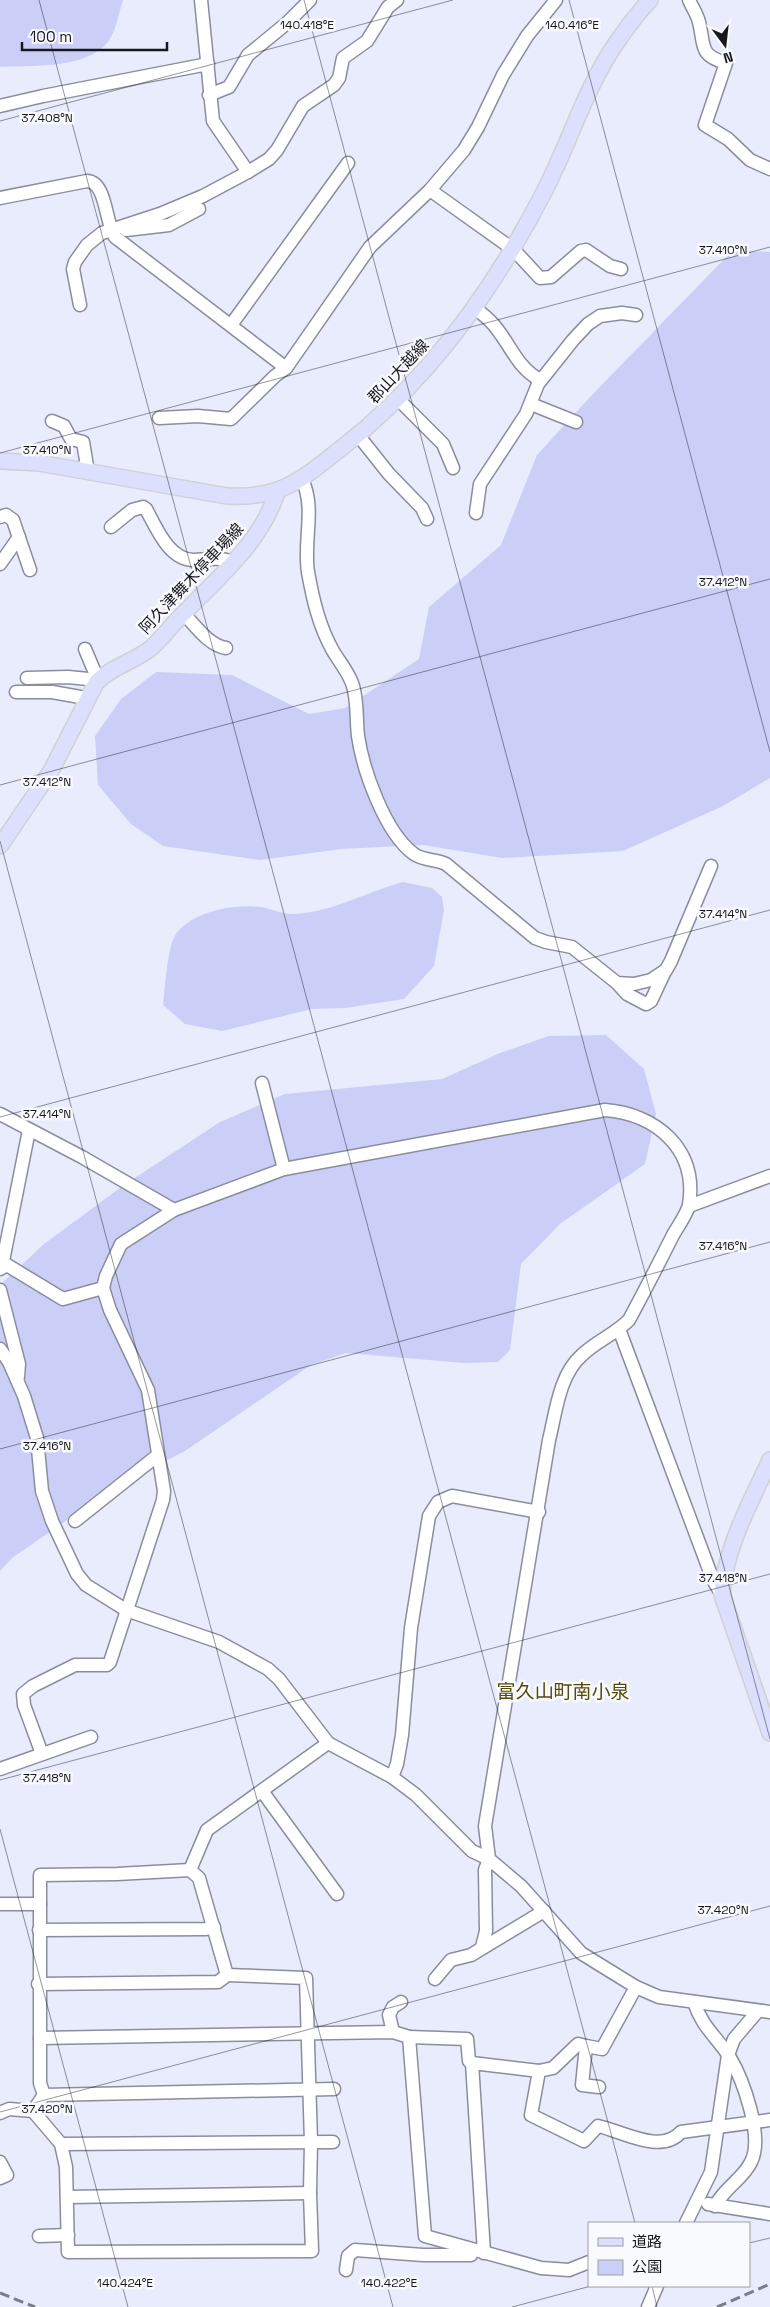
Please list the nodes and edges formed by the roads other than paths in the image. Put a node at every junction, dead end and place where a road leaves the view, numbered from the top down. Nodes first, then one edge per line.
1 (201, 0) edge
2 (310, 0) edge
3 (397, 0) edge
4 (556, 0) edge
5 (650, 0) edge
6 (689, 0) edge
7 (208, 64) junction
8 (209, 95) junction
9 (0, 106) edge
10 (348, 163) dead end
11 (770, 169) edge
12 (248, 172) junction
13 (430, 190) junction
14 (0, 198) edge
15 (199, 209) dead end
16 (110, 230) junction
17 (514, 250) junction
18 (621, 269) dead end
19 (80, 305) dead end
20 (474, 306) junction
21 (636, 315) dead end
22 (231, 325) junction
23 (286, 368) junction
24 (540, 380) junction
25 (399, 400) junction
26 (531, 404) junction
27 (159, 418) dead end
28 (52, 421) dead end
29 (576, 422) dead end
30 (358, 435) junction
31 (0, 461) edge
32 (453, 468) dead end
33 (88, 472) junction
34 (302, 479) junction
35 (277, 492) junction
36 (476, 513) dead end
37 (0, 517) edge
38 (428, 519) dead end
39 (111, 527) dead end
40 (19, 537) junction
41 (233, 562) junction
42 (0, 564) edge
43 (30, 570) dead end
44 (183, 613) junction
45 (226, 648) dead end
46 (85, 649) dead end
47 (26, 678) dead end
48 (98, 680) junction
49 (16, 692) dead end
50 (86, 698) junction
51 (0, 846) edge
52 (712, 866) dead end
53 (666, 970) junction
54 (617, 983) junction
55 (262, 1082) dead end
56 (0, 1114) edge
57 (29, 1130) junction
58 (284, 1169) junction
59 (770, 1176) edge
60 (689, 1206) junction
61 (174, 1210) junction
62 (1, 1268) edge
63 (103, 1288) junction
64 (0, 1290) edge
65 (619, 1329) junction
66 (0, 1349) edge
67 (18, 1381) junction
68 (158, 1456) junction
69 (770, 1460) edge
70 (539, 1512) junction
71 (75, 1521) dead end
72 (722, 1595) junction
73 (126, 1610) junction
74 (770, 1733) edge
75 (91, 1737) dead end
76 (328, 1743) junction
77 (42, 1754) junction
78 (0, 1769) edge
79 (392, 1777) junction
80 (262, 1791) junction
81 (489, 1859) junction
82 (190, 1870) junction
83 (337, 1894) dead end
84 (0, 1904) edge
85 (40, 1904) junction
86 (544, 1911) junction
87 (214, 1927) junction
88 (39, 1930) junction
89 (482, 1947) junction
90 (227, 1975) junction
91 (435, 1979) dead end
92 (38, 1984) junction
93 (636, 1987) junction
94 (401, 2002) dead end
95 (694, 2002) junction
96 (764, 2012) edge
97 (393, 2032) junction
98 (309, 2035) junction
99 (410, 2037) junction
100 (40, 2038) junction
101 (586, 2046) junction
102 (728, 2054) junction
103 (472, 2062) junction
104 (539, 2071) junction
105 (599, 2087) dead end
106 (334, 2089) dead end
107 (309, 2090) junction
108 (44, 2095) junction
109 (33, 2112) junction
110 (0, 2113) edge
111 (770, 2120) edge
112 (752, 2121) junction
113 (717, 2127) junction
114 (312, 2142) junction
115 (333, 2142) dead end
116 (61, 2144) junction
117 (0, 2162) edge
118 (0, 2178) edge
119 (310, 2193) junction
120 (68, 2197) junction
121 (698, 2200) junction
122 (715, 2206) junction
123 (770, 2214) edge
124 (687, 2222) edge
125 (68, 2235) junction
126 (39, 2236) dead end
127 (480, 2252) junction
128 (588, 2262) edge
129 (346, 2270) dead end
130 (658, 2287) edge
131 (648, 2307) edge

1 - 7 street
2 - 8 street
3 - 12 street
4 - 13 street
5 - 17 main road, 郡山大越線
6 - 11 street
7 - 8 street
7 - 9 street
8 - 12 street
10 - 22 street
12 - 16 street
13 - 17 street
13 - 23 street
14 - 16 street
15 - 16 street
16 - 19 street
16 - 22 street
17 - 18 street
17 - 20 main road, 郡山大越線
20 - 24 street
20 - 25 main road, 郡山大越線
21 - 24 street
22 - 23 street
23 - 27 street
24 - 26 street
25 - 30 main road, 郡山大越線
25 - 32 street
26 - 29 street
26 - 36 street
28 - 33 street
30 - 34 main road, 郡山大越線
30 - 38 street
31 - 33 main road, 郡山大越線
33 - 35 main road, 郡山大越線
34 - 35 main road, 郡山大越線
34 - 54 street
35 - 41 main road, 阿久津舞木停車場線
37 - 40 street
39 - 41 street
40 - 42 street
40 - 43 street
41 - 44 main road, 阿久津舞木停車場線
44 - 45 street
44 - 48 main road, 阿久津舞木停車場線
46 - 48 street
47 - 48 street
48 - 50 main road, 阿久津舞木停車場線
49 - 50 street
50 - 51 main road, 阿久津舞木停車場線
52 - 53 street
53 - 54 street
53 - 54 street
55 - 58 street
56 - 57 street
57 - 61 street
57 - 62 street
58 - 60 street
58 - 61 street
59 - 60 street
60 - 65 street
61 - 63 street
62 - 63 street
63 - 68 street
64 - 67 street
65 - 70 street
65 - 72 street
66 - 67 street
67 - 73 street
68 - 71 street
68 - 73 street
69 - 72 main road
70 - 79 street
70 - 81 street
72 - 74 main road
73 - 76 street
73 - 77 street
75 - 77 street
76 - 79 street
76 - 80 street
77 - 78 street
79 - 81 street
80 - 82 street
80 - 83 street
81 - 86 street
81 - 89 street
82 - 85 street
82 - 87 street
84 - 85 street
85 - 88 street
86 - 89 street
86 - 93 street
87 - 88 street
87 - 90 street
88 - 92 street
89 - 91 street
90 - 92 street
90 - 98 street
92 - 100 street
93 - 95 street
93 - 101 street
94 - 97 street
95 - 96 street
95 - 102 street
96 - 102 street
97 - 98 street
97 - 99 street
98 - 100 street
98 - 107 street
99 - 103 street
99 - 127 street
100 - 108 street
101 - 104 street
101 - 105 street
102 - 112 street
102 - 113 street
103 - 104 street
103 - 127 street
104 - 113 street
106 - 107 street
107 - 108 street
107 - 114 street
108 - 109 street
109 - 110 street
109 - 116 street
111 - 112 street
112 - 113 street
112 - 122 street
113 - 121 street
114 - 115 street
114 - 116 street
114 - 119 street
116 - 120 street
117 - 118 street
119 - 120 street
119 - 125 street
120 - 125 street
121 - 122 street
121 - 124 street
122 - 123 street
125 - 126 street
127 - 128 street
127 - 129 street
130 - 131 street

